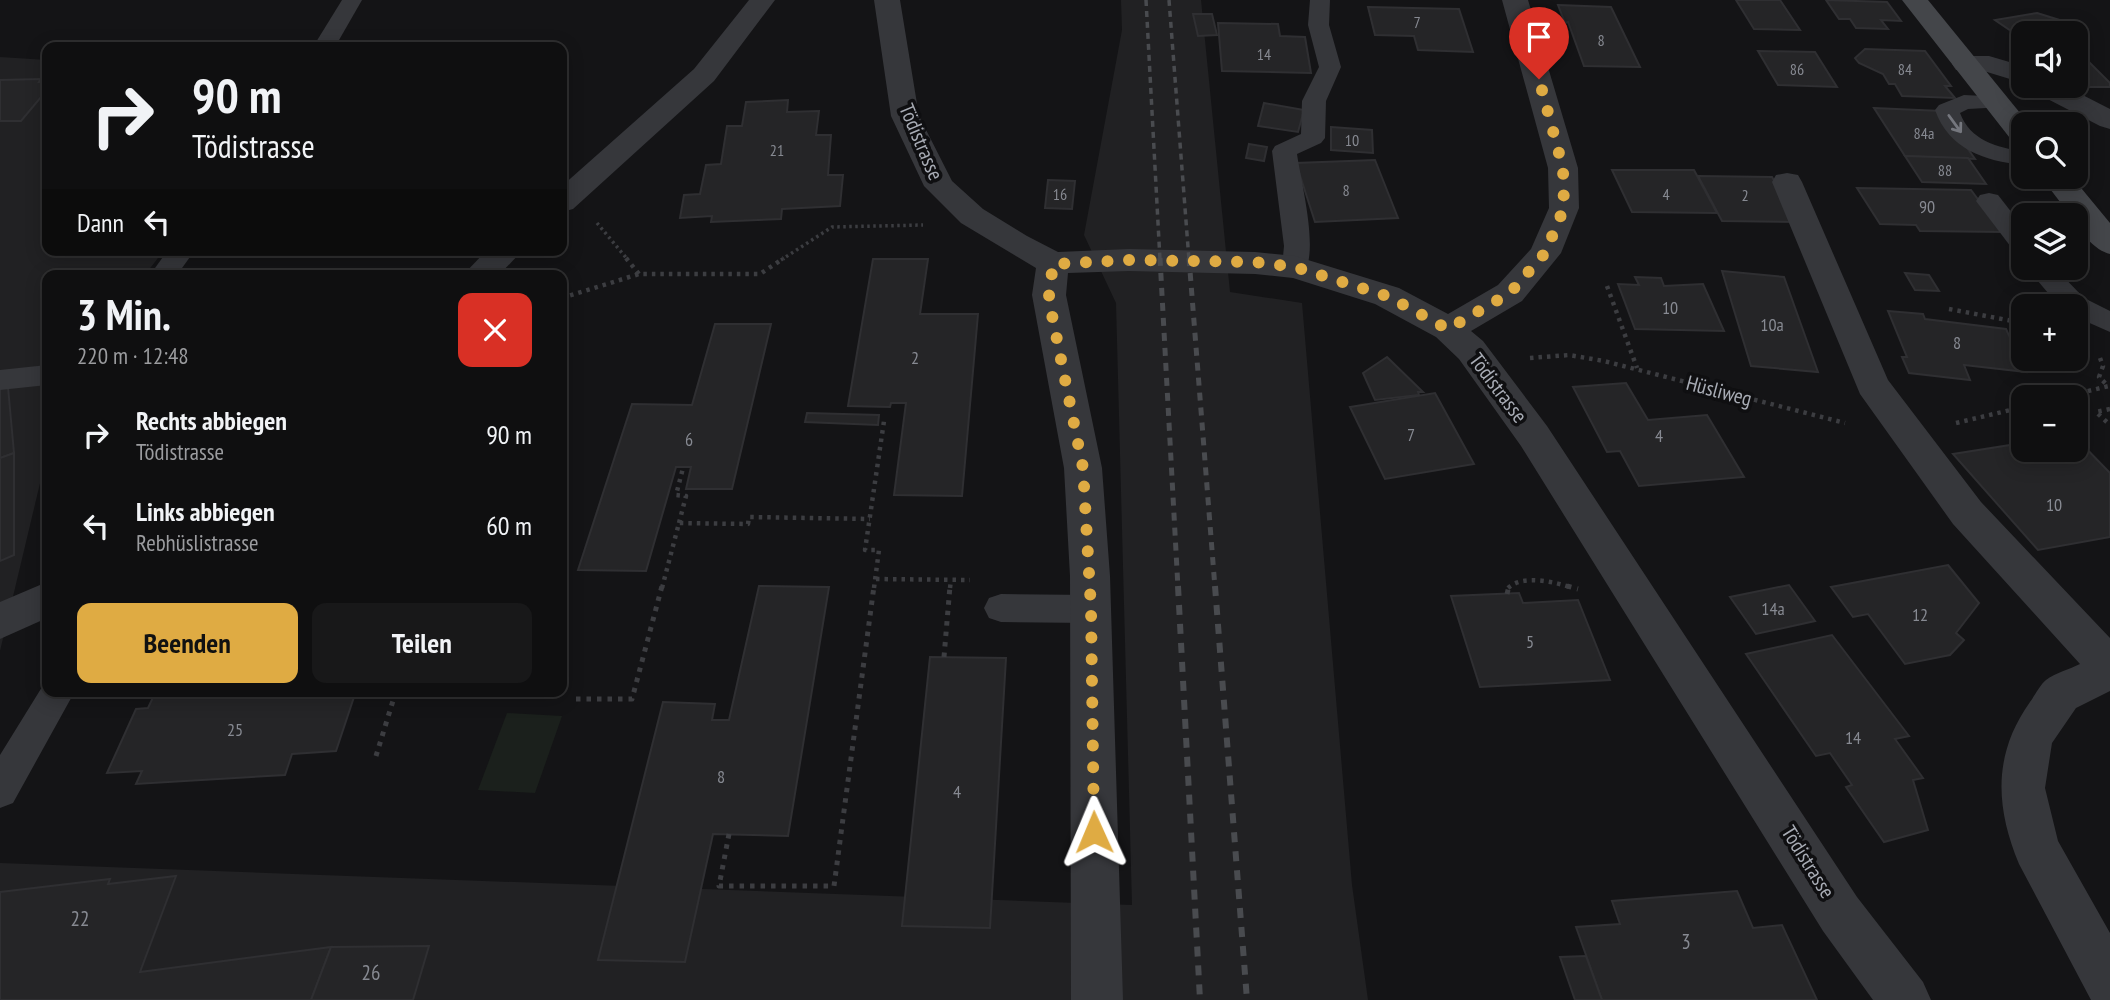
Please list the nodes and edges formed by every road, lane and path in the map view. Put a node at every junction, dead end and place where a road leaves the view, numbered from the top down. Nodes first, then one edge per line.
1 (352, 0) edge
2 (762, 0) edge
3 (887, 0) edge
4 (1320, 0) edge
5 (1515, 0) edge
6 (1915, 0) edge
7 (327, 42) edge
8 (1966, 64) junction
9 (2011, 71) edge
10 (2067, 98) edge
11 (1996, 102) junction
12 (2110, 120) edge
13 (2011, 121) edge
14 (2011, 157) edge
15 (1787, 182) dead end
16 (2066, 189) edge
17 (567, 198) edge
18 (1990, 201) dead end
19 (925, 225) dead end
20 (2011, 229) edge
21 (2110, 244) edge
22 (177, 256) edge
23 (500, 256) edge
24 (1053, 264) junction
25 (1295, 267) junction
26 (167, 270) edge
27 (484, 270) edge
28 (639, 274) junction
29 (2051, 280) edge
30 (1607, 286) dead end
31 (567, 296) edge
32 (1949, 309) dead end
33 (2011, 321) edge
34 (2110, 322) edge
35 (1448, 329) junction
36 (2095, 353) dead end
37 (1530, 359) dead end
38 (1637, 369) junction
39 (42, 376) edge
40 (0, 380) edge
41 (2109, 386) edge
42 (2088, 391) edge
43 (2110, 409) edge
44 (2011, 410) edge
45 (884, 421) dead end
46 (2110, 425) edge
47 (1908, 435) junction
48 (683, 468) dead end
49 (870, 519) junction
50 (679, 523) junction
51 (951, 580) dead end
52 (1583, 591) dead end
53 (1507, 594) dead end
54 (42, 602) edge
55 (1001, 608) dead end
56 (1091, 608) junction
57 (0, 621) edge
58 (944, 657) dead end
59 (2110, 669) edge
60 (54, 697) edge
61 (394, 697) edge
62 (576, 699) dead end
63 (376, 756) dead end
64 (0, 790) edge
65 (729, 834) dead end
66 (2110, 983) edge
67 (1097, 1000) edge
68 (1905, 1000) edge

1 - 7 lane
2 - 17 street
3 - 24 street, Tödistrasse
4 - 25 lane
5 - 35 street
6 - 8 main road
8 - 9 street
8 - 11 main road
10 - 12 street
11 - 13 main road
11 -> 14 lane
15 - 47 street
16 - 21 main road
17 - 28 path
18 - 20 lane
19 - 28 path
22 - 26 lane
23 - 27 street
24 - 25 street, Tödistrasse
24 - 56 street
25 - 35 street, Tödistrasse
28 - 31 path
29 - 34 lane
30 - 38 path
32 - 33 path
35 - 68 street, Tödistrasse
36 - 41 path
37 - 38 path, Hüsliweg
38 - 47 path, Hüsliweg
39 - 40 lane
41 - 42 path
43 - 46 path
44 - 47 path, Hüsliweg
45 - 49 path
47 - 59 street
48 - 50 path
49 - 50 path
49 - 65 path
50 - 62 path
51 - 58 path
52 - 53 path
54 - 57 street
55 - 56 lane
56 - 67 street
59 - 66 street
60 - 64 lane
61 - 63 path

